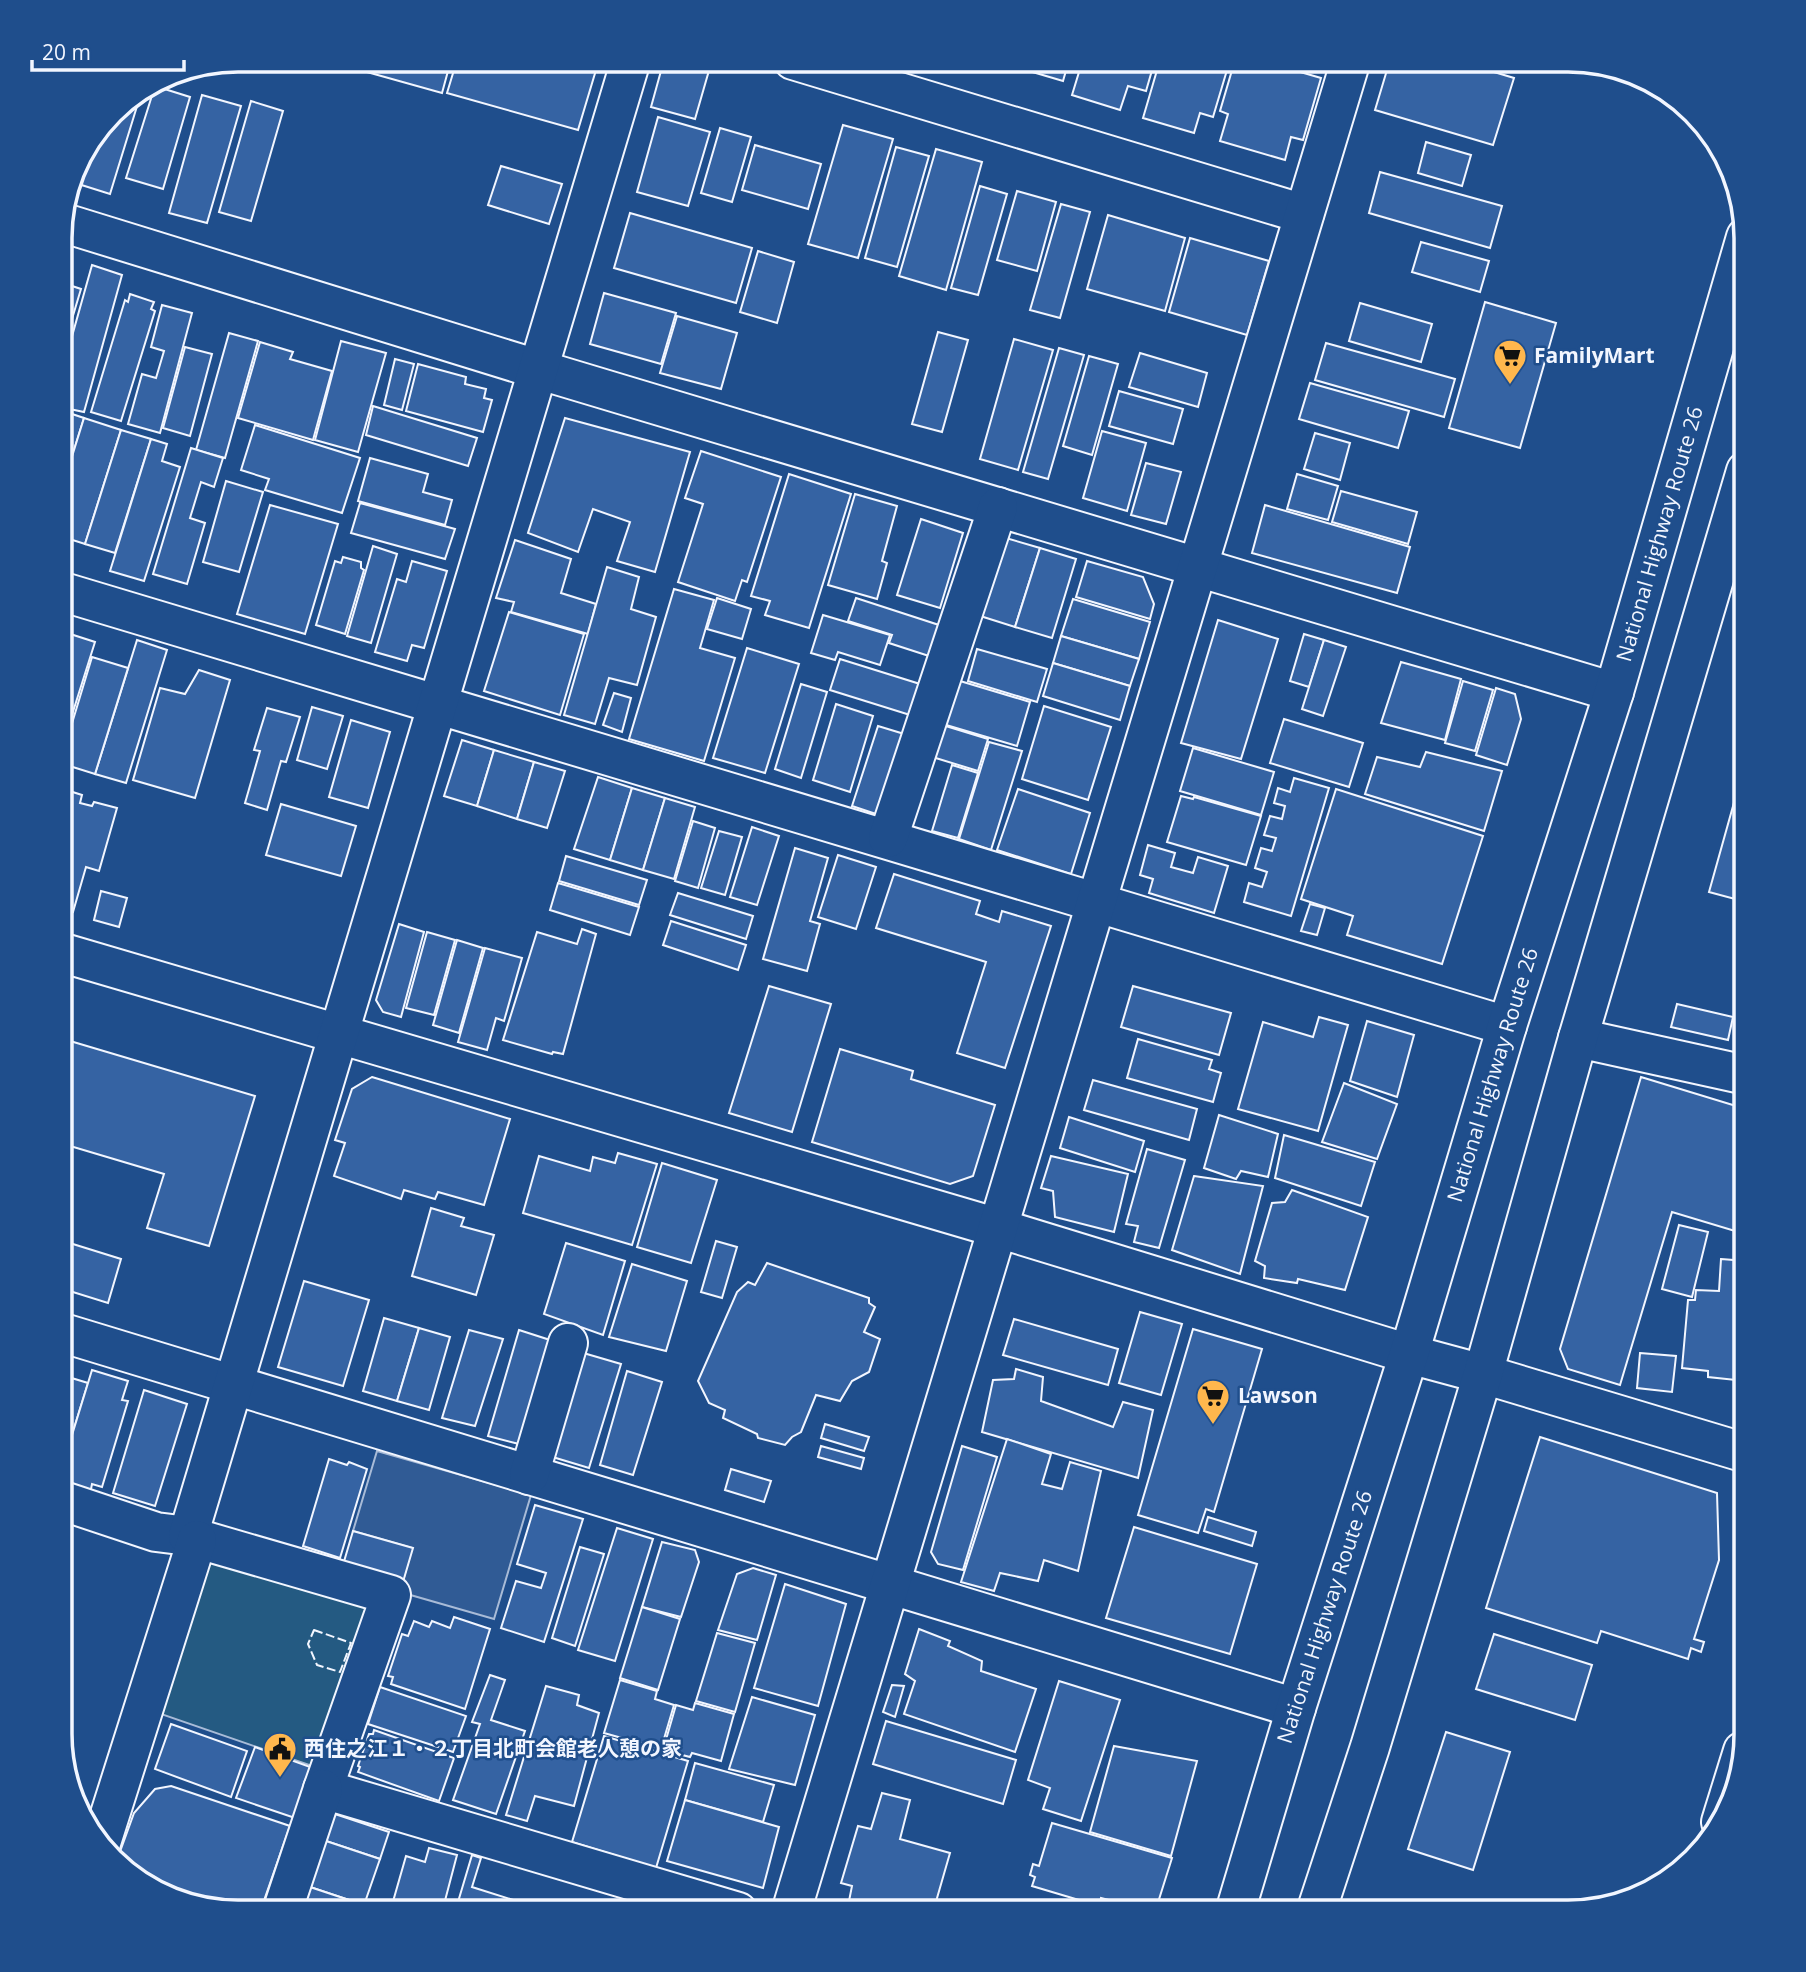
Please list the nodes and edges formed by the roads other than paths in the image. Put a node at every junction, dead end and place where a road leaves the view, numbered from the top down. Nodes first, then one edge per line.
1 (627, 72) edge
2 (833, 72) edge
3 (1347, 72) edge
4 (1304, 214) junction
5 (72, 225) edge
6 (1734, 278) edge
7 (537, 369) junction
8 (998, 507) junction
9 (1734, 512) edge
10 (1198, 566) junction
11 (72, 594) edge
12 (1614, 692) junction
13 (437, 703) junction
14 (888, 838) junction
15 (1097, 901) junction
16 (72, 956) edge
17 (1507, 1026) junction
18 (337, 1035) junction
19 (1578, 1038) junction
20 (1734, 1072) edge
21 (998, 1228) junction
22 (72, 1336) edge
23 (568, 1343) dead end
24 (1409, 1354) junction
25 (1483, 1374) junction
26 (235, 1385) junction
27 (1734, 1449) edge
28 (529, 1475) junction
29 (72, 1504) edge
30 (193, 1538) junction
31 (890, 1584) junction
32 (1296, 1708) junction
33 (323, 1789) junction
34 (104, 1832) edge
35 (286, 1900) edge
36 (694, 1900) edge
37 (795, 1900) edge
38 (1239, 1900) edge
39 (1320, 1900) edge

1 - 7 main road
2 - 4 main road
3 - 4 main road
4 - 10 main road
5 - 7 main road
6 - 12 main road, National Highway Route 26
7 - 8 main road
7 - 13 main road
8 - 10 main road
8 - 14 main road
9 - 19 main road
10 - 12 main road
10 - 15 main road
11 - 13 main road
12 - 17 main road, National Highway Route 26
13 - 14 main road
13 - 18 main road
14 - 15 main road
15 - 17 main road
15 - 21 main road
16 - 18 main road
17 - 24 main road, National Highway Route 26
18 - 21 main road
18 - 26 main road
19 - 20 main road
19 - 25 main road
21 - 24 main road
21 - 31 main road
22 - 26 main road
23 - 28 main road
24 - 25 main road
24 - 32 main road, National Highway Route 26
25 - 27 main road
25 - 39 main road
26 - 28 main road
26 - 30 main road
28 - 31 main road
29 - 30 main road
30 - 33 main road
30 - 34 main road
31 - 32 main road
31 - 37 main road
32 - 38 main road, National Highway Route 26
33 - 35 main road
33 - 36 main road

